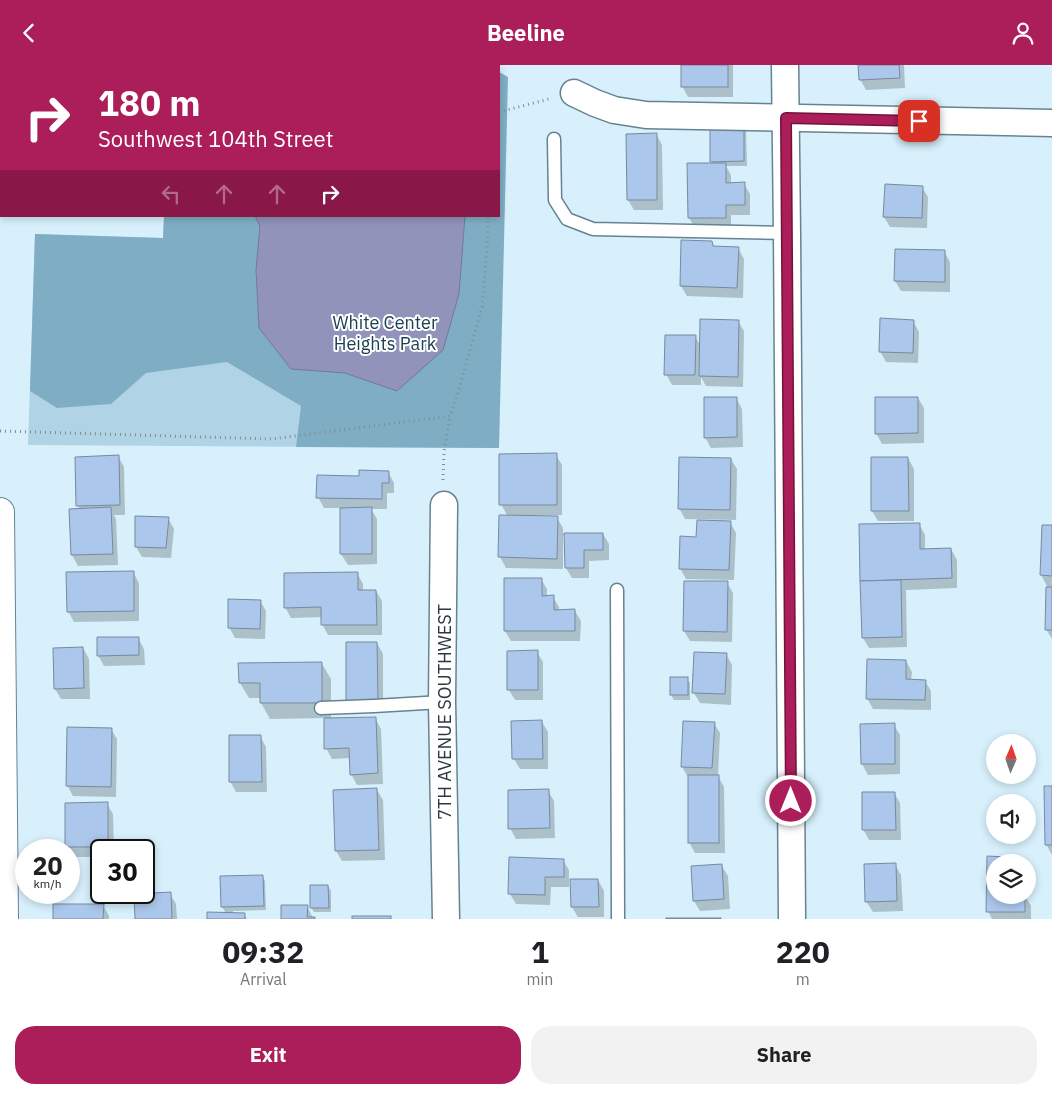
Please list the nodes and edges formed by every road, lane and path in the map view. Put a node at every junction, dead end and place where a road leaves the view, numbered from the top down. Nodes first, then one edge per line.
1 (785, 65) edge
2 (574, 93) joint
3 (500, 112) edge
4 (786, 118) junction
5 (1052, 123) edge
6 (554, 139) dead end
7 (488, 217) edge
8 (787, 233) junction
9 (450, 416) junction
10 (0, 431) edge
11 (444, 505) joint
12 (0, 512) edge
13 (617, 590) dead end
14 (442, 702) junction
15 (321, 707) dead end
16 (1, 876) edge
17 (4, 919) edge
18 (446, 919) edge
19 (618, 919) edge
20 (792, 919) edge

1 - 4 street
2 - 3 path
2 - 4 street
4 - 5 street
4 - 8 street
6 - 8 lane
7 - 9 path
8 - 20 street
9 - 10 path
9 - 11 path
11 - 14 street, 7TH AVENUE SOUTHWEST
12 - 16 street
13 - 19 lane
14 - 15 lane
14 - 18 street, 7TH AVENUE SOUTHWEST
16 - 17 street

